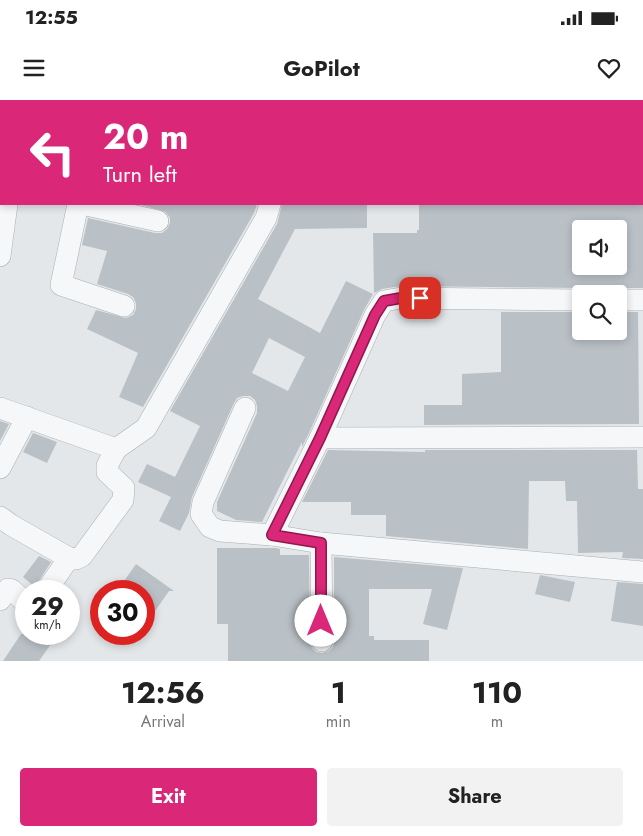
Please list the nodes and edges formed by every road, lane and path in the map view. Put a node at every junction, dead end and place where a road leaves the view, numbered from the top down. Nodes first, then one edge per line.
1 (6, 205) edge
2 (78, 205) edge
3 (86, 205) edge
4 (270, 205) edge
5 (158, 221) dead end
6 (0, 256) edge
7 (572, 300) edge
8 (627, 300) edge
9 (643, 300) edge
10 (124, 306) dead end
11 (0, 408) edge
12 (245, 408) dead end
13 (27, 417) junction
14 (643, 437) edge
15 (320, 438) junction
16 (116, 449) junction
17 (0, 468) edge
18 (0, 517) edge
19 (272, 535) junction
20 (321, 543) junction
21 (69, 558) junction
22 (643, 572) edge
23 (54, 580) edge
24 (15, 593) edge
25 (0, 600) edge
26 (322, 641) dead end

1 - 6 street
2 - 10 street
3 - 5 street
4 - 16 street
7 - 15 street
8 - 9 street
11 - 13 street
12 - 19 street
13 - 16 street
13 - 17 street
14 - 15 street
15 - 19 street
16 - 21 street
18 - 21 street
19 - 20 street
20 - 22 street
20 - 26 street
21 - 23 street
24 - 25 street

